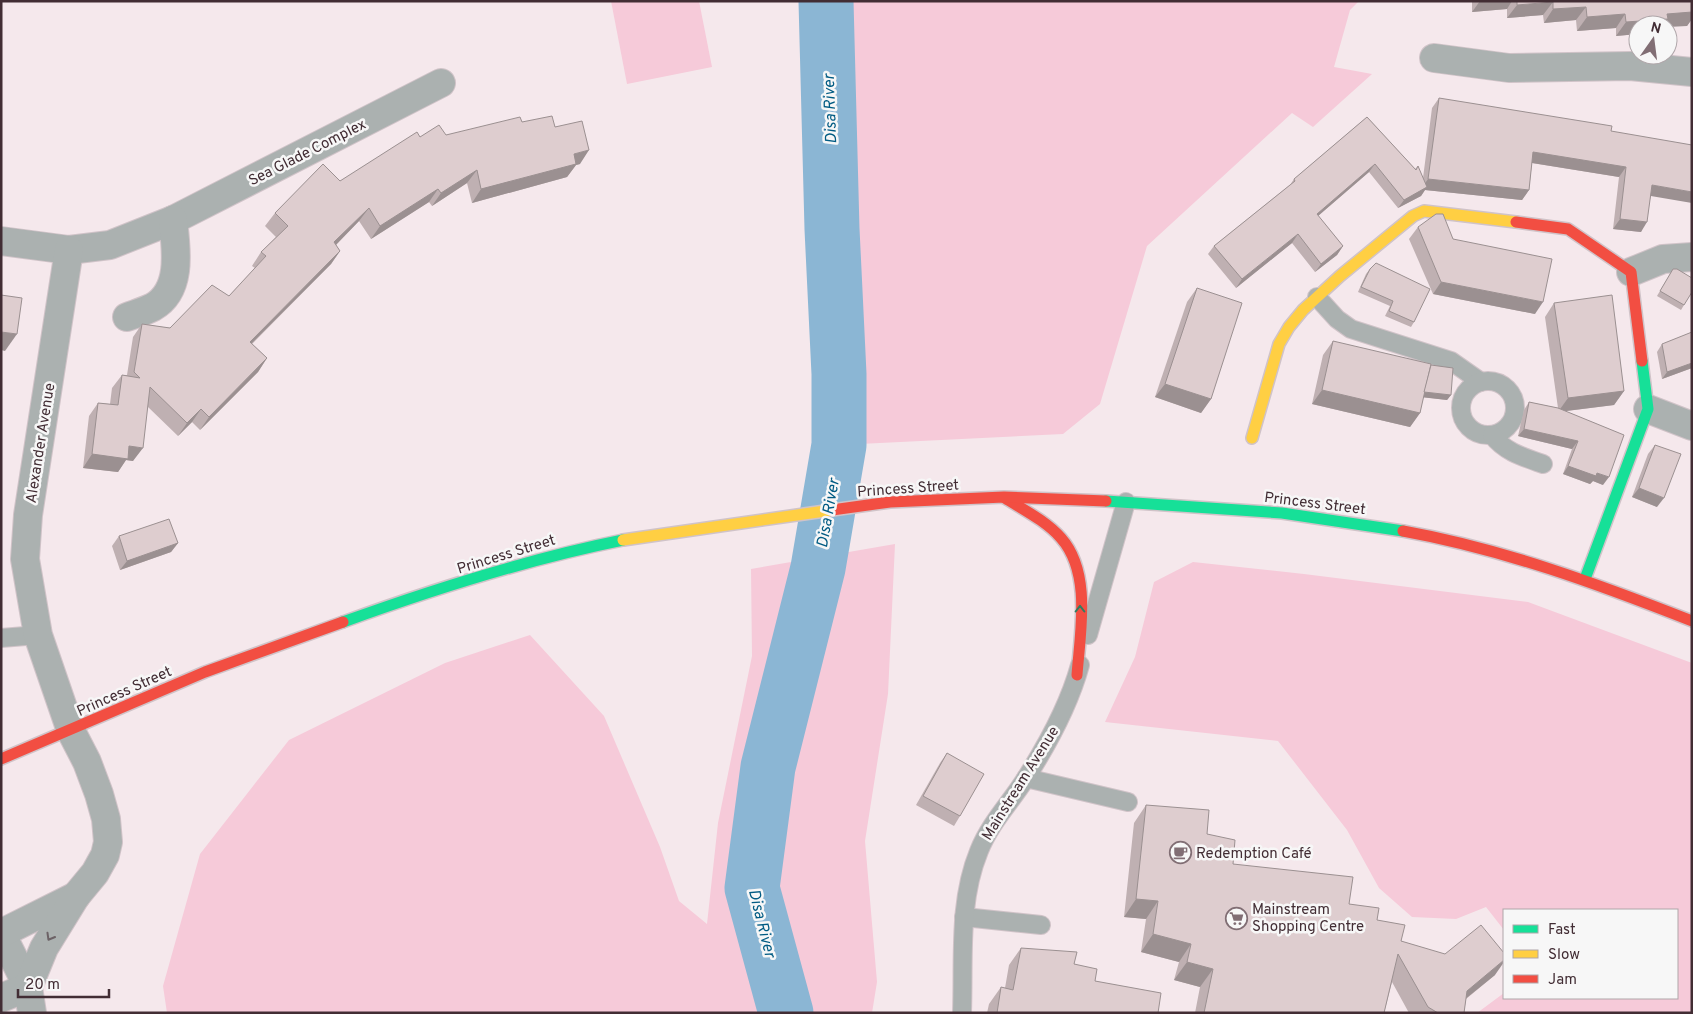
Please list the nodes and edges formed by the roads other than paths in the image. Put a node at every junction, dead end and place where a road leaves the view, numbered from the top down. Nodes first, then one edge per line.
1 (1434, 58) dead end
2 (1692, 72) edge
3 (441, 83) dead end
4 (173, 220) junction
5 (1, 241) edge
6 (69, 250) junction
7 (1692, 257) edge
8 (1631, 272) junction
9 (1317, 297) junction
10 (127, 317) dead end
11 (1481, 382) junction
12 (1648, 409) junction
13 (1692, 426) edge
14 (1492, 435) junction
15 (1252, 438) dead end
16 (1543, 464) dead end
17 (1004, 497) junction
18 (1126, 502) junction
19 (1584, 579) junction
20 (1692, 621) edge
21 (38, 636) junction
22 (1, 638) edge
23 (1077, 675) junction
24 (70, 731) junction
25 (1, 759) edge
26 (1026, 778) junction
27 (1128, 802) dead end
28 (76, 896) junction
29 (964, 917) junction
30 (1041, 926) dead end
31 (2, 933) edge
32 (1, 998) edge
33 (30, 1000) edge
34 (962, 1013) edge

1 - 2 street
3 - 4 street, Sea Glade Complex
4 - 6 street, Sea Glade Complex
4 - 10 street
5 - 6 street, Sea Glade Complex
6 - 21 street, Alexander Avenue
7 - 8 street
8 - 9 street
8 - 12 street
9 - 11 lane
9 - 15 street
11 - 14 lane
11 - 14 lane
12 - 13 street
12 - 19 street
14 - 16 lane
17 - 18 street, Princess Street
23 -> 17 street
17 - 24 street, Princess Street
18 - 19 street, Princess Street
18 - 23 lane, Mainstream Avenue
19 - 20 street, Princess Street
21 - 22 lane
21 - 24 street, Alexander Avenue
23 - 26 lane, Mainstream Avenue
24 - 25 street, Princess Street
24 - 28 street, Alexander Avenue
26 - 27 lane
26 - 29 lane, Mainstream Avenue
28 - 31 street
28 -> 33 street, Alexander Avenue
29 - 30 lane
29 - 34 lane, Mainstream Avenue
31 - 33 street
32 - 33 street

